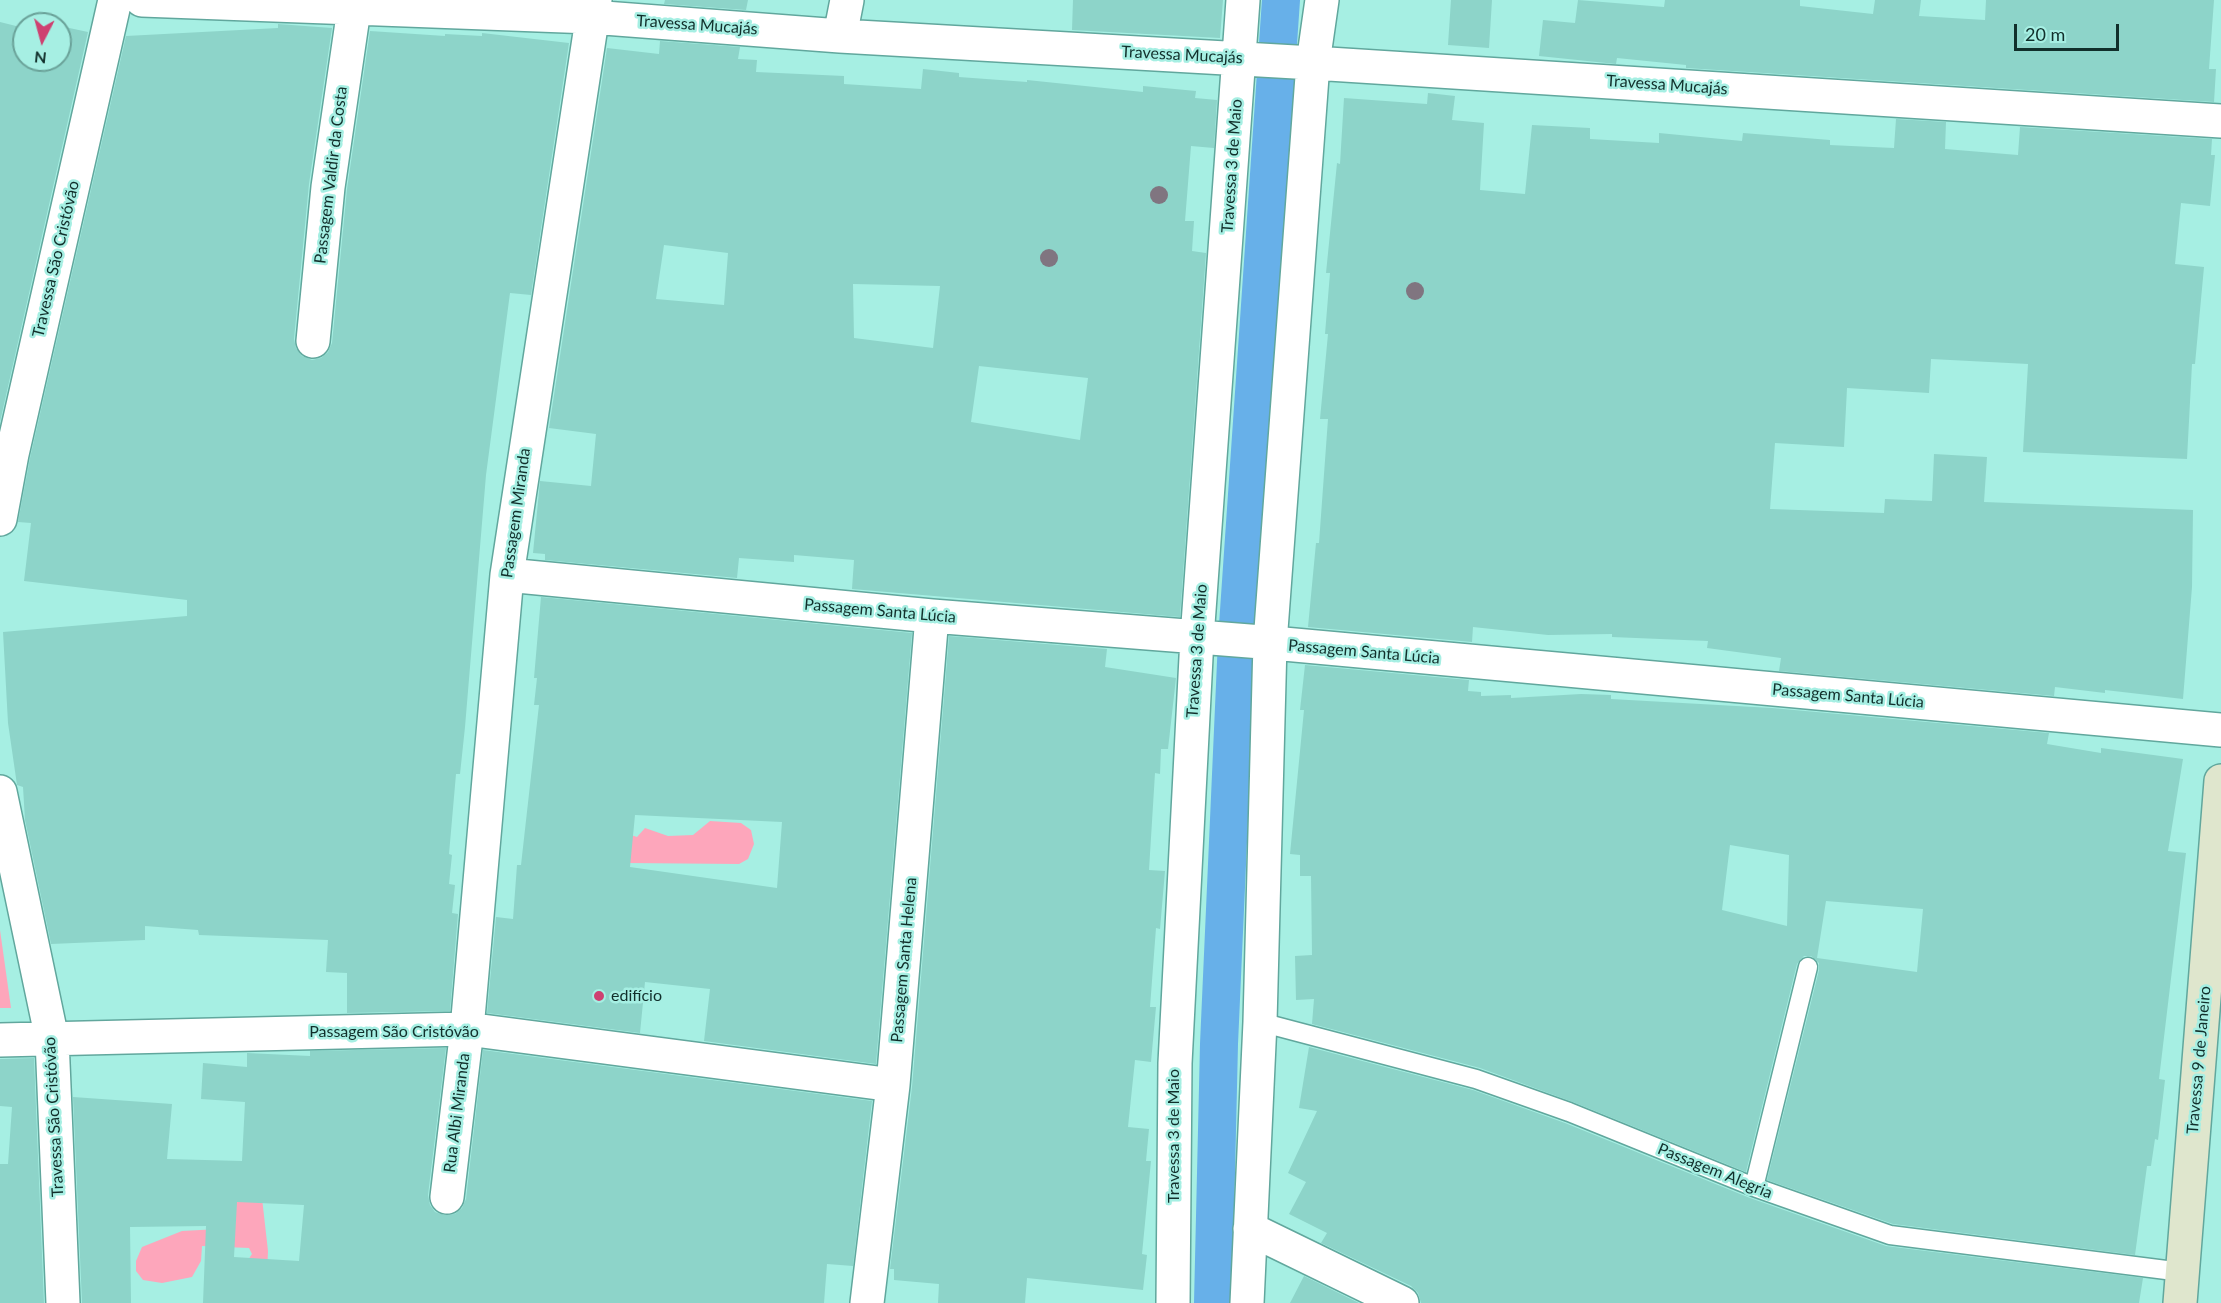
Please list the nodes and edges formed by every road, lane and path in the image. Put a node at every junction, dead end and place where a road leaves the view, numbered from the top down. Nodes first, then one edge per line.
1 (115, 0) edge
2 (142, 0) edge
3 (847, 0) edge
4 (1243, 0) edge
5 (1322, 0) edge
6 (354, 9) junction
7 (593, 9) edge
8 (840, 36) junction
9 (1240, 59) junction
10 (1313, 63) junction
11 (2221, 121) edge
12 (313, 341) dead end
13 (0, 519) edge
14 (507, 575) junction
15 (932, 616) junction
16 (1201, 638) junction
17 (1266, 643) junction
18 (2221, 730) edge
19 (2221, 781) edge
20 (0, 792) edge
21 (1809, 967) dead end
22 (1260, 1022) junction
23 (467, 1029) junction
24 (52, 1039) junction
25 (0, 1040) edge
26 (894, 1085) junction
27 (1754, 1187) junction
28 (447, 1197) dead end
29 (1250, 1229) junction
30 (2181, 1288) edge
31 (63, 1303) edge
32 (867, 1303) edge
33 (1173, 1303) edge
34 (1247, 1303) edge
35 (1402, 1303) edge

1 - 13 street, Travessa São Cristóvão
2 - 6 street, Travessa Mucajás
3 - 8 street
4 - 9 street, Travessa 3 de Maio
5 - 10 street
6 - 7 street, Travessa Mucajás
6 - 12 street, Passagem Valdir da Costa
7 - 8 street, Travessa Mucajás
7 - 14 street, Passagem Miranda
8 - 9 street, Travessa Mucajás
9 - 10 street, Travessa Mucajás
9 - 16 street, Travessa 3 de Maio
10 - 11 street, Travessa Mucajás
10 - 17 street
14 - 15 street, Passagem Santa Lúcia
14 - 23 street, Passagem Miranda
15 - 16 street, Passagem Santa Lúcia
15 - 26 street, Passagem Santa Helena
16 - 17 street, Passagem Santa Lúcia
16 - 33 street, Travessa 3 de Maio
17 - 18 street, Passagem Santa Lúcia
17 - 22 street
19 - 30 street, Travessa 9 de Janeiro
20 - 24 street, Travessa São Cristóvão
21 - 27 lane
22 - 27 lane, Passagem Alegria
22 - 29 street
23 - 24 street, Passagem São Cristóvão
23 - 26 street, Passagem São Cristóvão
23 - 28 street, Rua Albi Miranda
24 - 25 street, Passagem São Cristóvão
24 - 31 street, Travessa São Cristóvão
26 - 32 street, Passagem Santa Helena
27 - 30 lane, Passagem Alegria
29 - 34 street
29 - 35 street

